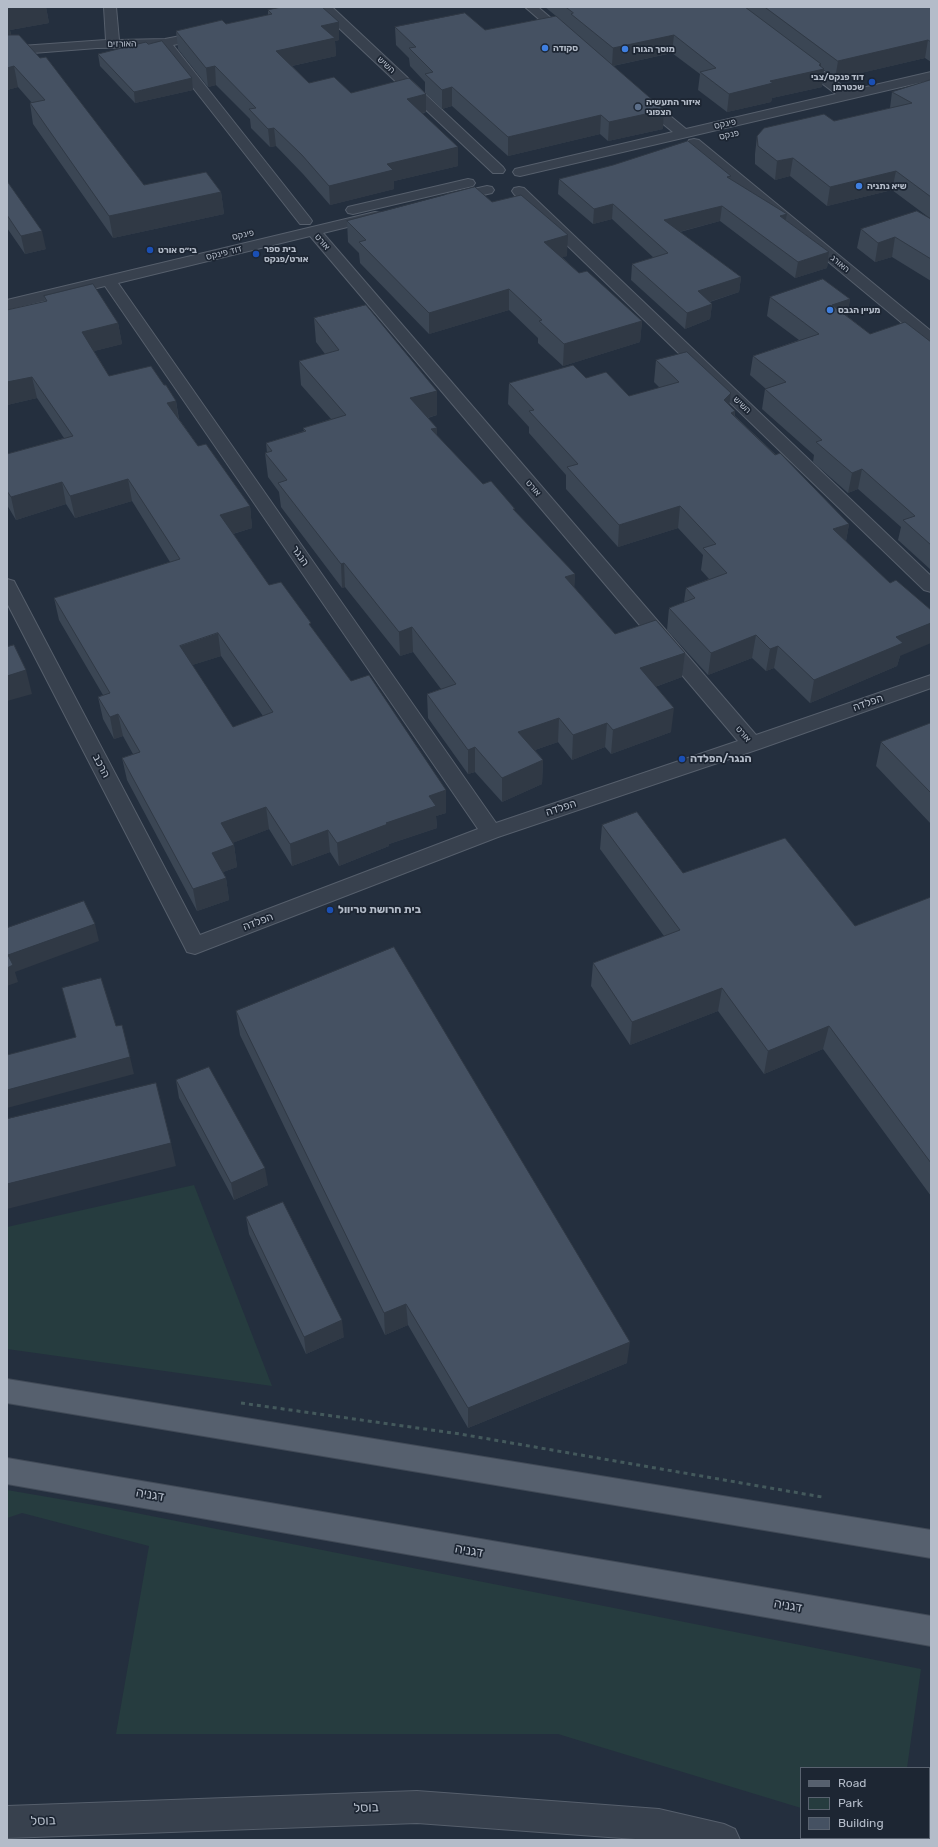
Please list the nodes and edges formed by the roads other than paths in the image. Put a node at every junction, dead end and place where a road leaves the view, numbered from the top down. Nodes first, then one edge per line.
1 (110, 7) edge
2 (531, 7) edge
3 (327, 8) edge
4 (281, 19) edge
5 (219, 32) edge
6 (165, 43) junction
7 (113, 44) junction
8 (579, 48) edge
9 (7, 51) edge
10 (791, 54) edge
11 (931, 76) edge
12 (931, 88) edge
13 (634, 94) edge
14 (847, 96) junction
15 (688, 139) junction
16 (498, 170) junction
17 (482, 180) junction
18 (515, 186) junction
19 (309, 226) junction
20 (76, 274) dead end
21 (109, 280) junction
22 (7, 305) edge
23 (931, 339) edge
24 (7, 585) edge
25 (931, 586) edge
26 (931, 681) edge
27 (752, 744) junction
28 (491, 832) junction
29 (196, 946) joint
30 (7, 1391) edge
31 (7, 1470) edge
32 (931, 1544) edge
33 (931, 1631) edge
34 (7, 1822) edge
35 (724, 1840) edge

1 - 7 street
2 - 8 street
3 - 4 street
3 - 16 street, השיש
5 - 6 street, האורזים
6 - 7 street, האורזים
6 - 19 street, אורט
7 - 9 street, האורזים
10 - 14 street
11 - 14 street, פינקס
12 - 15 street, פנקס
13 - 15 street, האורג
14 - 15 street, פינקס
15 - 18 street, פנקס
15 - 23 street, האורג
16 - 17 street, דוד פינקס
16 - 18 street
17 - 18 street
17 - 19 street, דוד פינקס
18 - 25 street, השיש
19 - 20 street, פינקס
19 - 21 street, דוד פינקס
19 - 27 street, אורט
21 - 22 street, דוד פינקס
21 - 28 street, הנגר
24 - 29 street, הרכב
26 - 27 street, הפלדה
27 - 28 street, הפלדה
28 - 29 street, הפלדה
30 - 32 main road
31 - 33 main road, דגניה
34 - 35 street, בוסל

